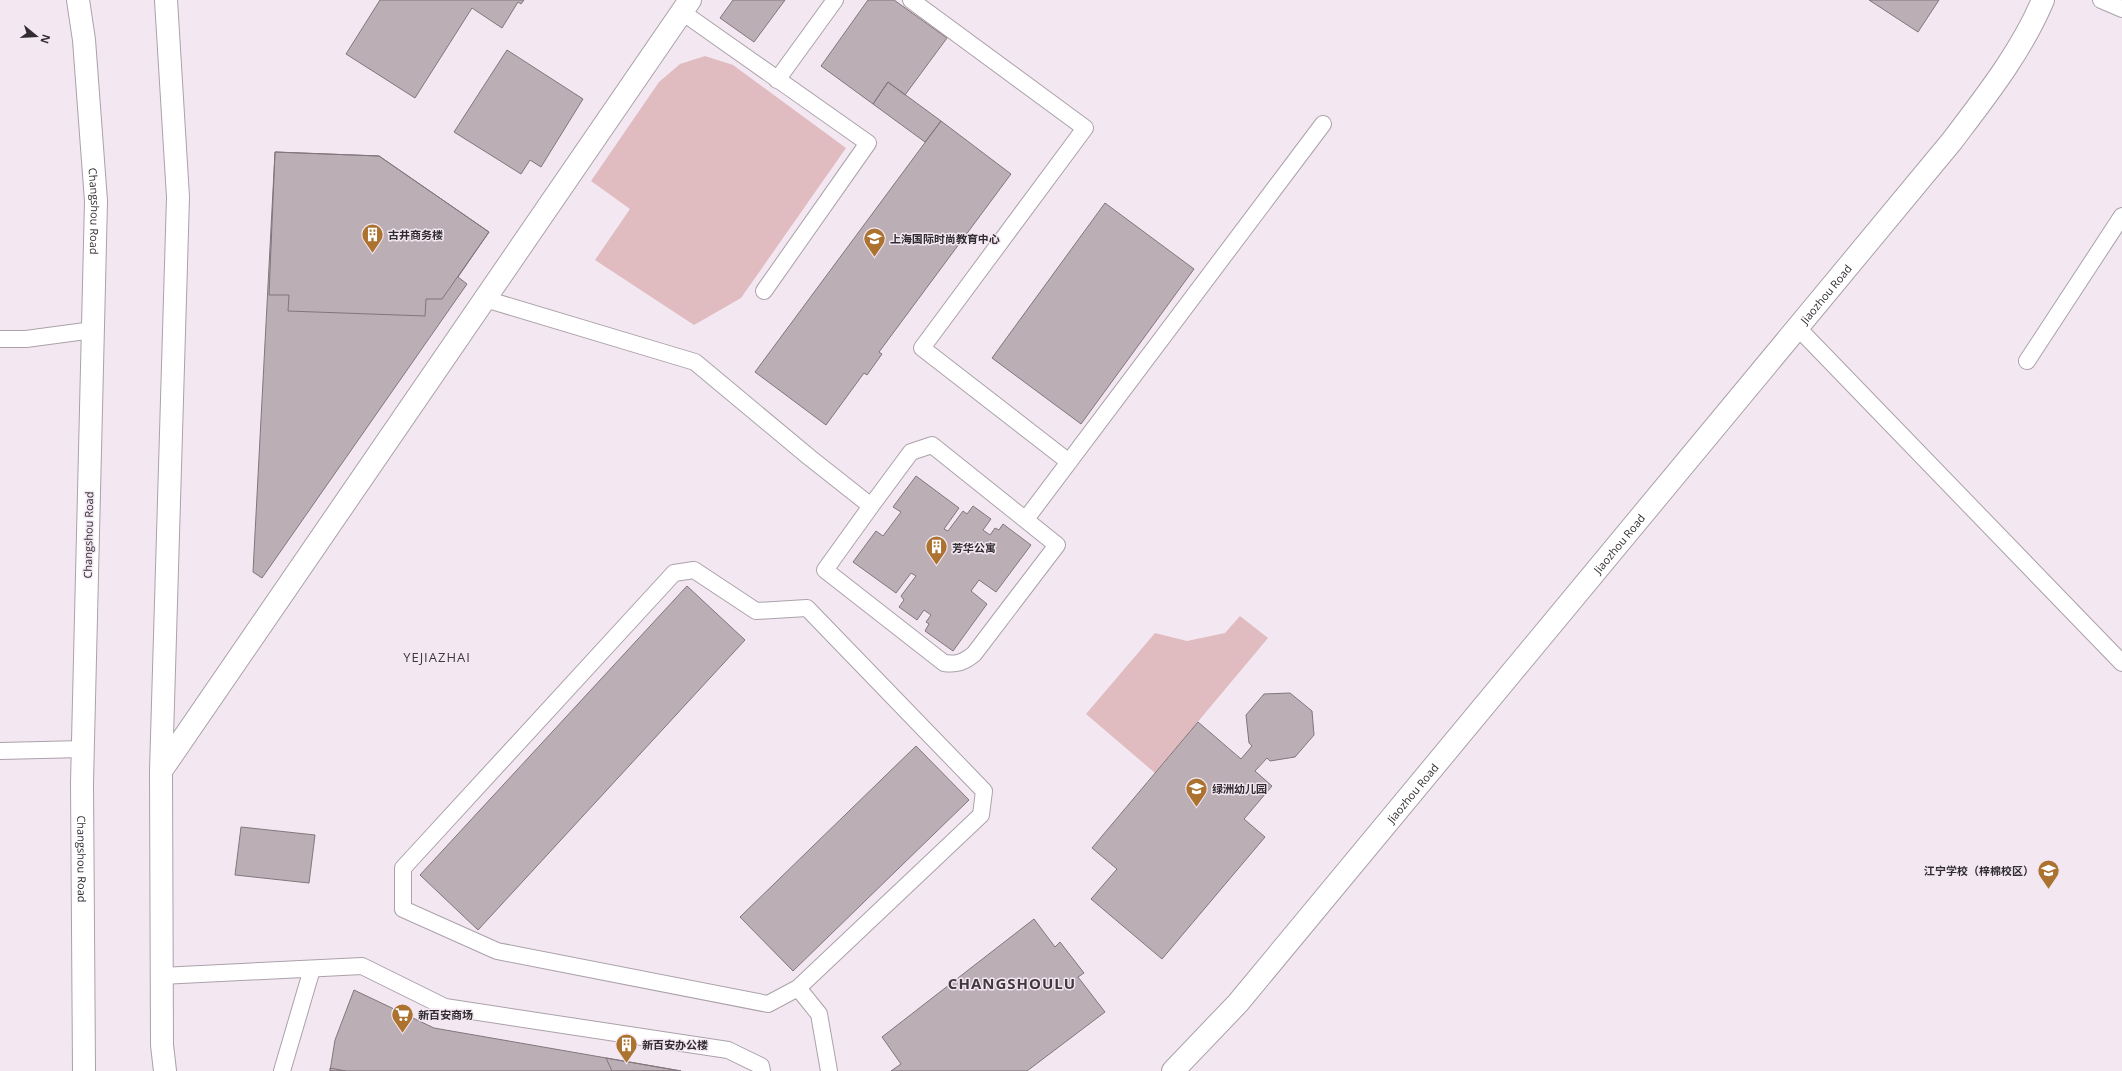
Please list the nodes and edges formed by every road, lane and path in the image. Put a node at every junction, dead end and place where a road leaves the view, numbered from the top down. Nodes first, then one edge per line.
1 (78, 0) edge
2 (166, 0) edge
3 (835, 0) edge
4 (911, 0) edge
5 (2043, 0) edge
6 (2101, 0) edge
7 (686, 6) edge
8 (2122, 9) edge
9 (777, 80) junction
10 (1323, 124) dead end
11 (2122, 216) edge
12 (764, 291) dead end
13 (485, 299) junction
14 (1798, 328) junction
15 (93, 330) junction
16 (0, 339) edge
17 (2027, 362) dead end
18 (1069, 462) junction
19 (871, 506) junction
20 (1026, 519) junction
21 (2122, 664) edge
22 (83, 749) junction
23 (0, 751) edge
24 (161, 771) junction
25 (312, 969) junction
26 (161, 976) junction
27 (798, 988) junction
28 (84, 1071) edge
29 (165, 1071) edge
30 (282, 1071) edge
31 (762, 1071) edge
32 (828, 1071) edge
33 (1173, 1071) edge

1 - 15 street, Changshou Road
2 - 24 street
3 - 9 lane
4 - 18 lane
5 - 14 street, Jiaozhou Road
6 - 8 lane
7 - 9 lane
7 - 13 street
9 - 12 lane
10 - 18 lane
11 - 17 lane
13 - 19 lane
13 - 24 street
14 - 21 lane
14 - 33 street, Jiaozhou Road
15 - 16 lane
15 - 22 street, Changshou Road
18 - 20 lane
19 - 20 lane
19 - 20 lane
22 - 23 lane
22 - 28 street, Changshou Road
24 - 26 street
25 - 26 lane
25 - 30 lane
25 - 31 lane
26 - 29 street
27 - 27 lane
27 - 32 lane

